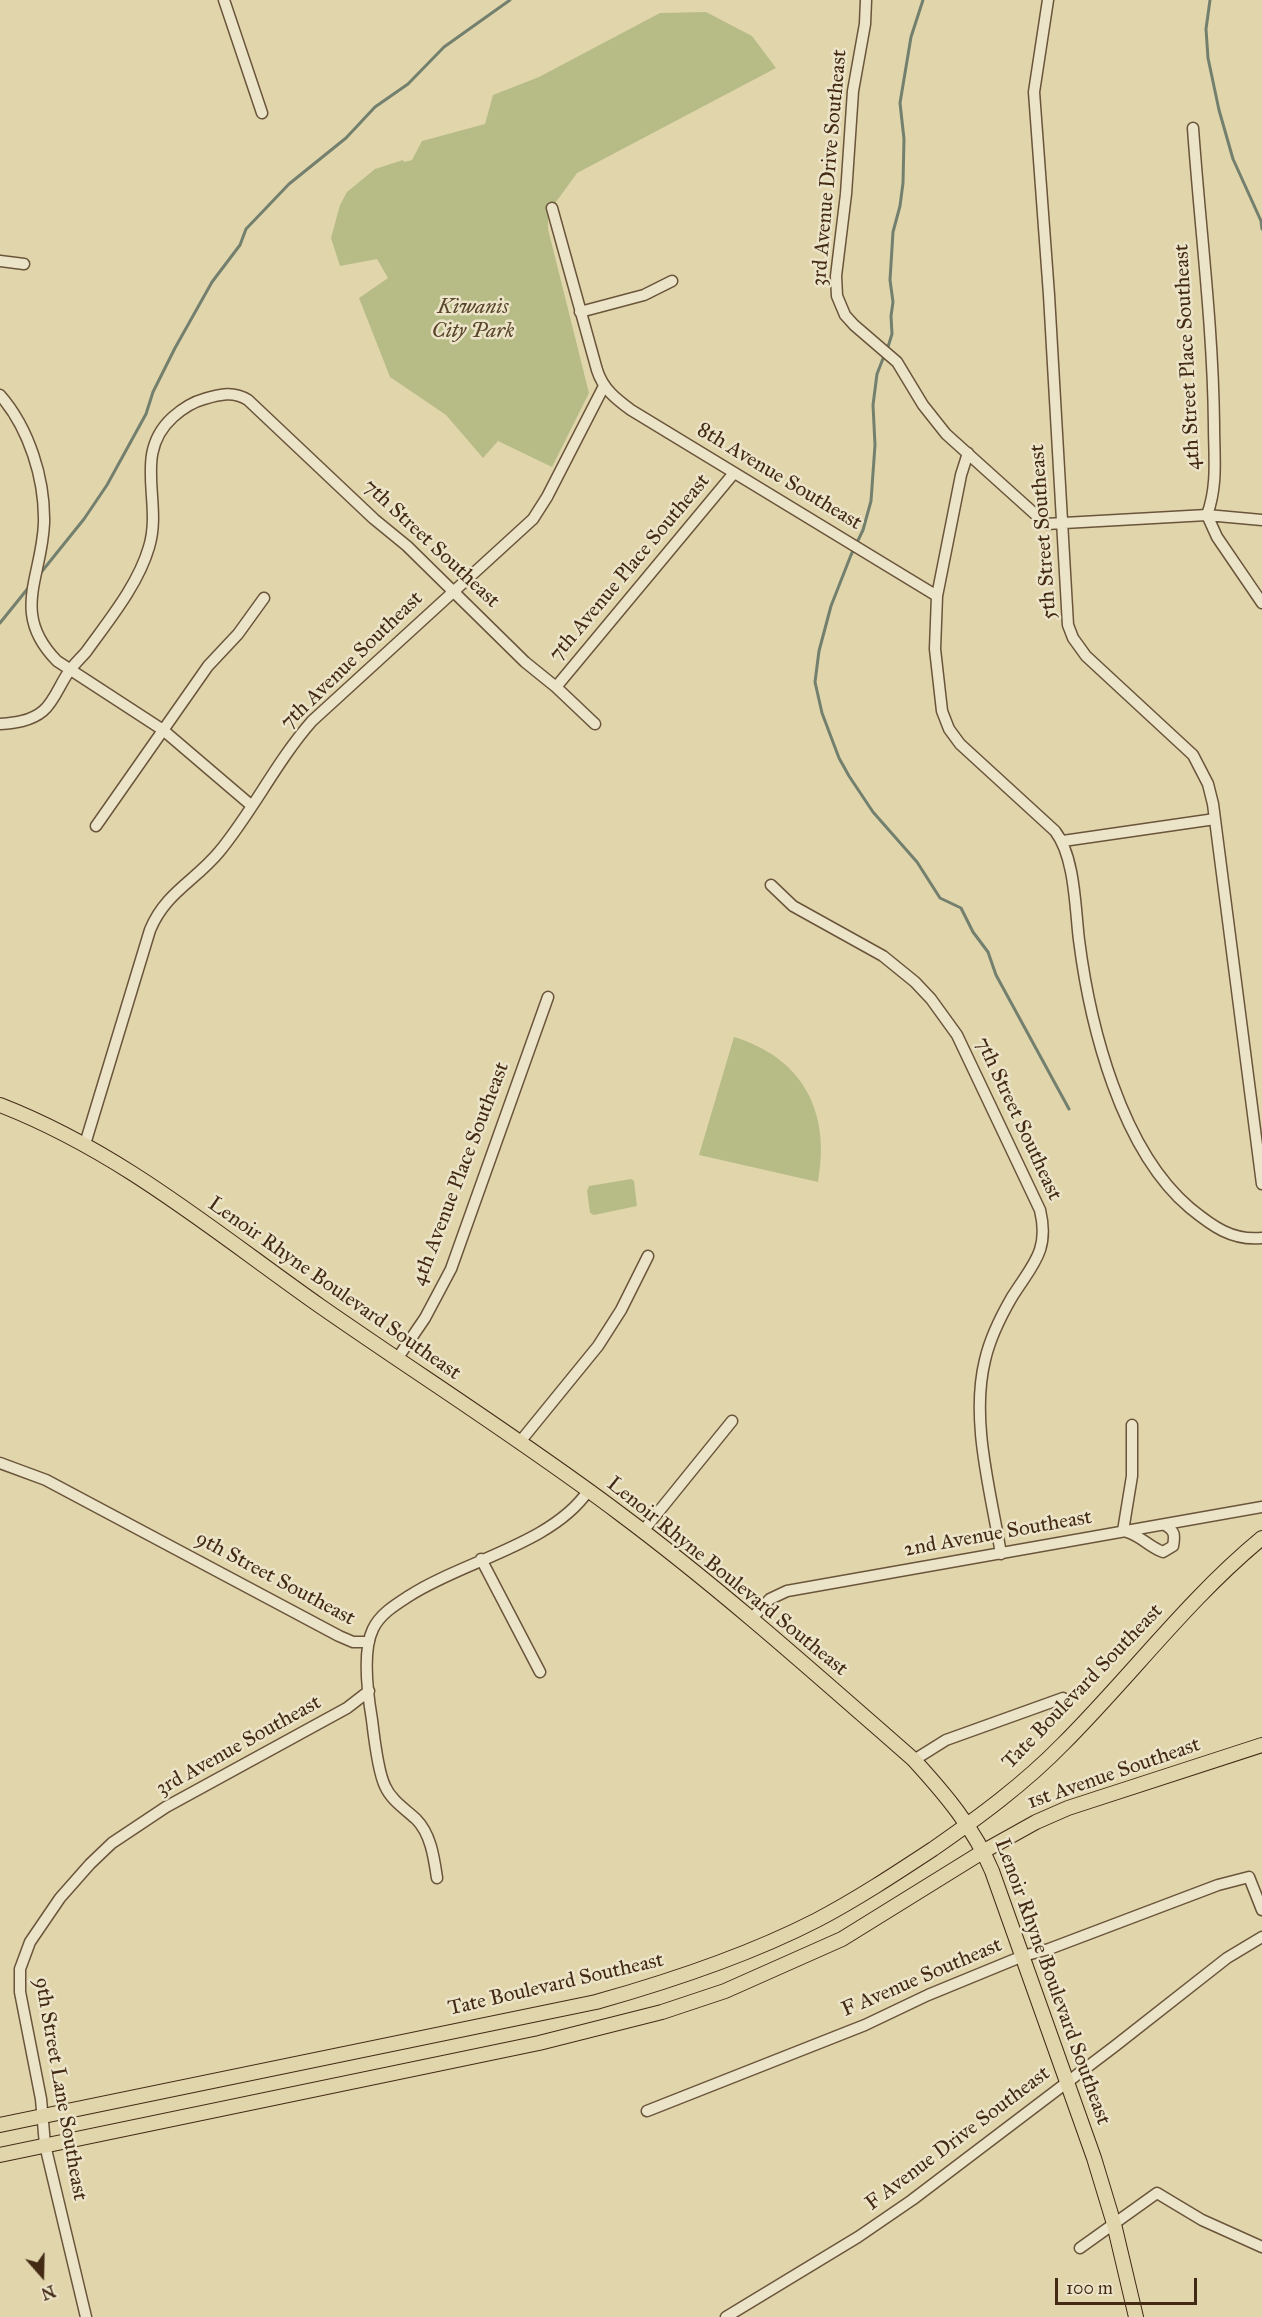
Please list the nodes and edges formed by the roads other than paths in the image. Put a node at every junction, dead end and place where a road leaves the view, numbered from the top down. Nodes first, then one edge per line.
1 (224, 0) edge
2 (866, 0) edge
3 (1048, 0) edge
4 (262, 113) dead end
5 (1192, 128) dead end
6 (552, 208) dead end
7 (0, 261) edge
8 (24, 264) dead end
9 (672, 281) dead end
10 (580, 312) junction
11 (604, 386) junction
12 (0, 395) edge
13 (968, 453) junction
14 (734, 473) junction
15 (1208, 515) junction
16 (1262, 520) edge
17 (1062, 523) junction
18 (454, 591) junction
19 (937, 596) junction
20 (264, 598) dead end
21 (1262, 603) edge
22 (70, 669) junction
23 (556, 687) junction
24 (0, 724) edge
25 (595, 724) dead end
26 (163, 730) junction
27 (252, 806) junction
28 (1215, 819) junction
29 (96, 826) dead end
30 (1063, 841) junction
31 (771, 885) dead end
32 (548, 997) dead end
33 (0, 1105) edge
34 (85, 1144) junction
35 (1262, 1184) edge
36 (1262, 1238) edge
37 (648, 1256) dead end
38 (398, 1359) junction
39 (732, 1421) dead end
40 (1132, 1425) dead end
41 (519, 1443) junction
42 (0, 1462) edge
43 (588, 1491) junction
44 (1262, 1507) edge
45 (1165, 1525) junction
46 (643, 1531) junction
47 (1123, 1531) junction
48 (1262, 1538) edge
49 (1001, 1554) junction
50 (481, 1559) junction
51 (751, 1619) junction
52 (369, 1642) junction
53 (540, 1672) dead end
54 (369, 1691) junction
55 (1063, 1698) dead end
56 (1262, 1745) edge
57 (914, 1760) junction
58 (968, 1824) junction
59 (127, 1833) joint
60 (984, 1851) junction
61 (437, 1878) dead end
62 (1262, 1910) edge
63 (1262, 1937) edge
64 (1023, 1956) junction
65 (1067, 2081) junction
66 (647, 2111) dead end
67 (43, 2117) junction
68 (0, 2124) edge
69 (45, 2145) junction
70 (0, 2155) edge
71 (1114, 2224) junction
72 (1262, 2247) edge
73 (1080, 2248) dead end
74 (86, 2317) edge
75 (726, 2317) edge
76 (1136, 2317) edge

1 - 4 street
2 - 13 street, 3rd Avenue Drive Southeast
3 - 17 street, 5th Street Southeast
5 - 15 street, 4th Street Place Southeast
6 - 10 street
7 - 8 street
9 - 10 street
10 - 11 street
11 - 14 street, 8th Avenue Southeast
11 - 18 street, 7th Avenue Southeast
12 - 22 street
13 - 17 street
13 - 19 street
14 - 19 street, 8th Avenue Southeast
14 - 23 street, 7th Avenue Place Southeast
15 - 16 street
15 - 17 street
15 - 21 street
17 - 28 street, 5th Street Southeast
18 - 22 street, 7th Street Southeast
18 - 23 street, 7th Street Southeast
18 - 27 street, 7th Avenue Southeast
19 - 30 street
20 - 26 street
22 - 24 street
22 - 26 street
23 - 25 street, 7th Street Southeast
26 - 27 street
26 - 29 street
27 - 34 street, 7th Avenue Southeast
28 - 30 street
28 - 35 street, 5th Street Southeast
30 - 36 street
31 - 49 street, 7th Street Southeast
32 - 38 street, 4th Avenue Place Southeast
33 - 34 main road, Lenoir Rhyne Boulevard Southeast
34 - 38 main road, Lenoir Rhyne Boulevard Southeast
37 - 41 street
38 - 41 main road, Lenoir Rhyne Boulevard Southeast
39 - 46 street
40 - 47 street
41 - 43 main road, Lenoir Rhyne Boulevard Southeast
42 - 52 street, 9th Street Southeast
43 - 46 main road, Lenoir Rhyne Boulevard Southeast
43 - 50 street
44 - 45 street, 2nd Avenue Southeast
45 - 47 street, 2nd Avenue Southeast
45 - 47 street
46 - 51 main road, Lenoir Rhyne Boulevard Southeast
47 - 49 street, 2nd Avenue Southeast
48 - 58 main road, Tate Boulevard Southeast
49 - 51 street, 2nd Avenue Southeast
50 - 52 street
50 - 53 street
51 - 57 main road, Lenoir Rhyne Boulevard Southeast
52 - 54 street, 9th Street Southeast
54 - 59 street, 3rd Avenue Southeast
54 - 61 street, 9th Street Southeast
55 - 57 street
56 - 60 main road, 1st Avenue Southeast
57 - 58 main road, Lenoir Rhyne Boulevard Southeast
58 - 60 main road, Lenoir Rhyne Boulevard Southeast
58 - 67 main road, Tate Boulevard Southeast
59 - 67 street, 9th Street Lane Southeast
60 - 64 main road, Lenoir Rhyne Boulevard Southeast
60 - 69 main road
62 - 64 street, F Avenue Southeast
63 - 65 street, F Avenue Drive Southeast
64 - 65 main road, Lenoir Rhyne Boulevard Southeast
64 - 66 street, F Avenue Southeast
65 - 71 main road, Lenoir Rhyne Boulevard Southeast
65 - 75 street, F Avenue Drive Southeast
67 - 68 main road, Tate Boulevard Southeast
67 - 69 street, 9th Street Lane Southeast
69 - 70 main road
69 - 74 street, 9th Street Lane Southeast
71 - 72 street
71 - 73 street
71 - 76 main road, Lenoir Rhyne Boulevard Southeast

